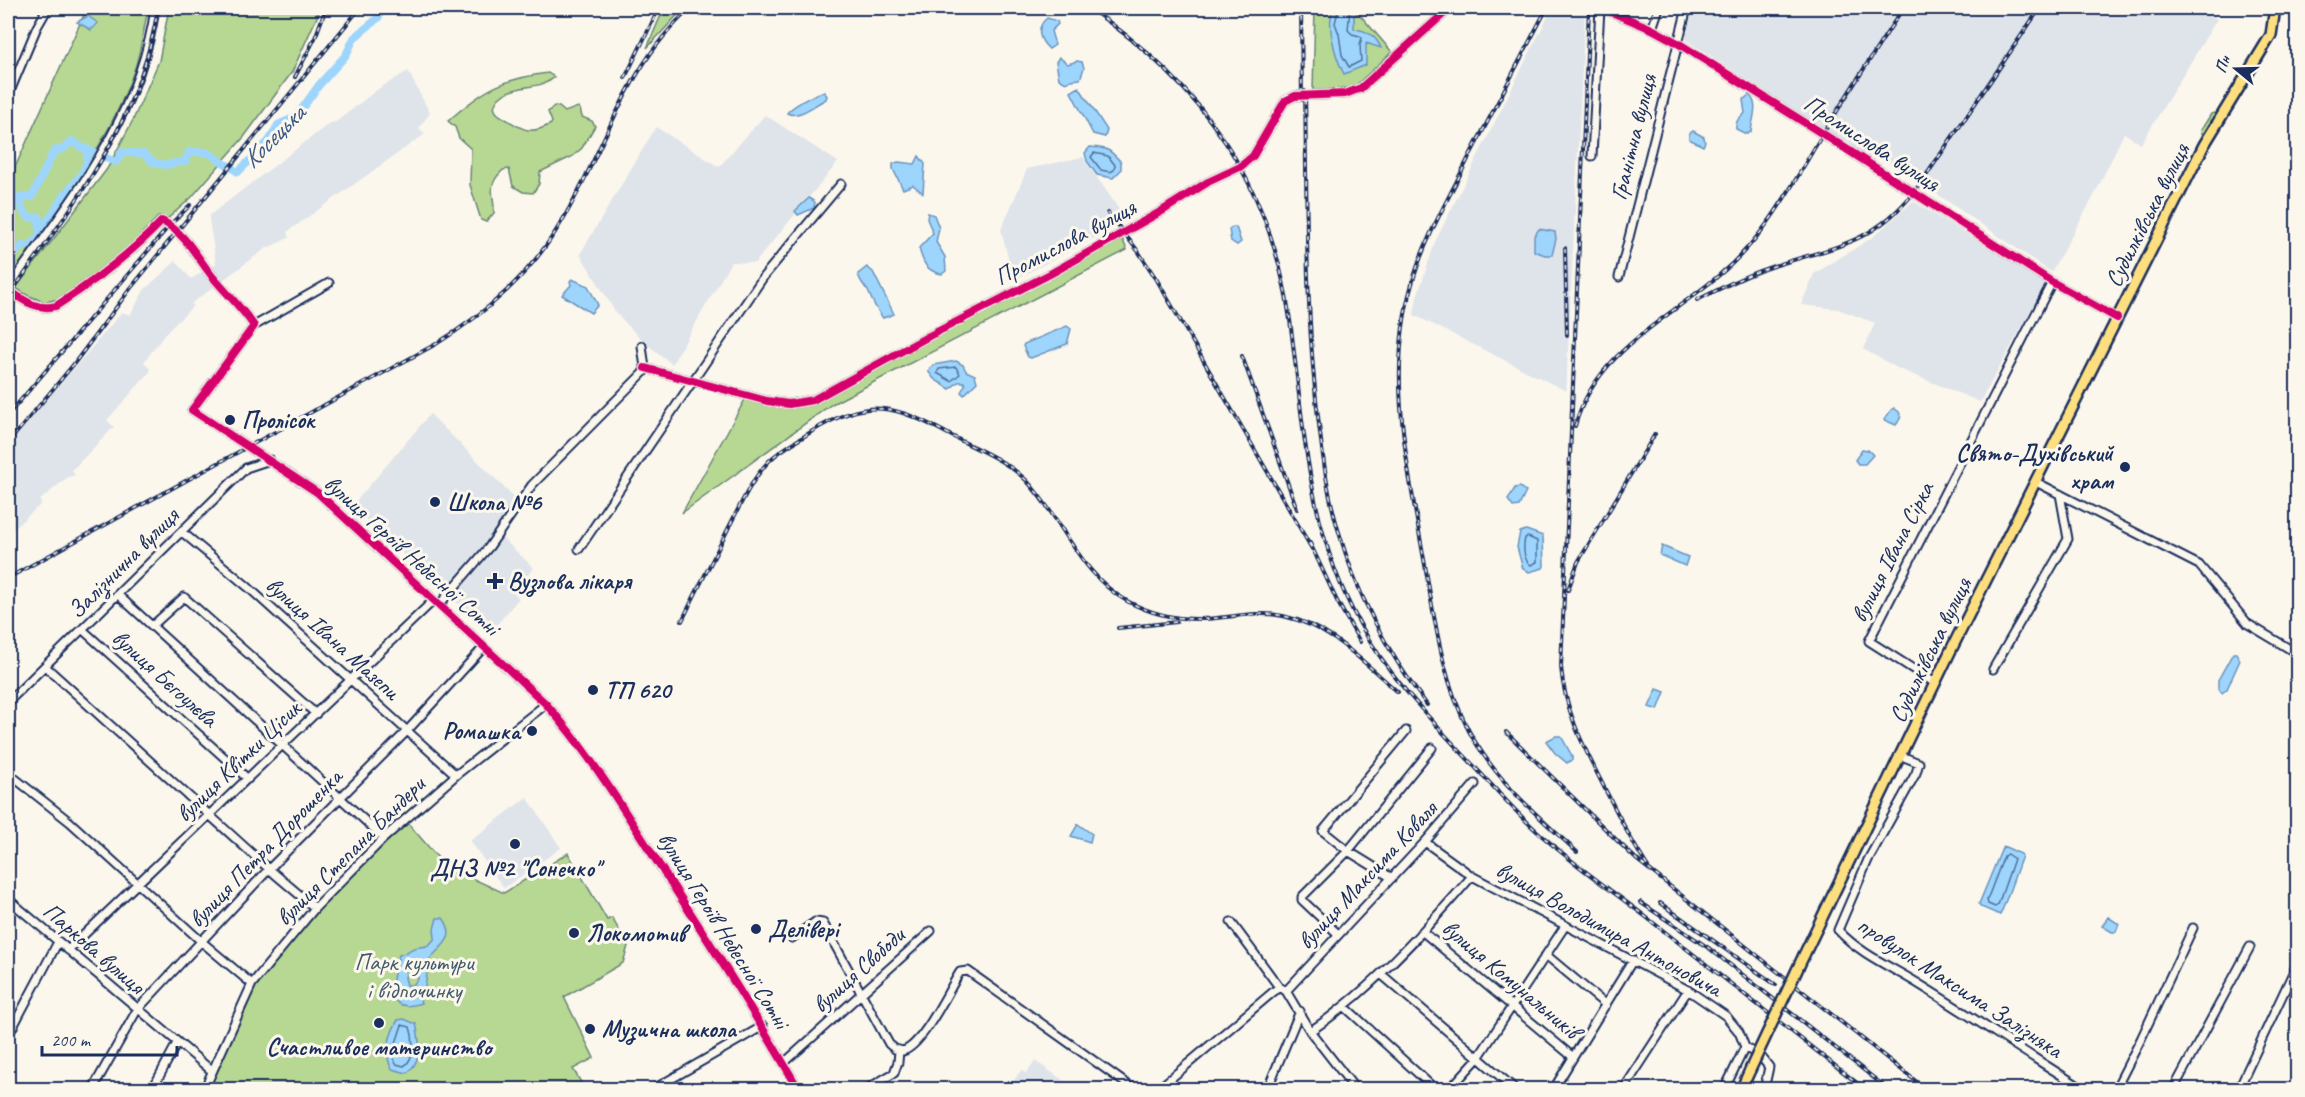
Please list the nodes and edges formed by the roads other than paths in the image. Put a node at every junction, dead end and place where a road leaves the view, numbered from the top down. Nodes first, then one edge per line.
1 (155, 8) edge
2 (1450, 8) edge
3 (1601, 8) edge
4 (1659, 8) edge
5 (1687, 8) edge
6 (2275, 8) edge
7 (45, 9) edge
8 (1652, 29) junction
9 (1676, 42) junction
10 (8, 96) edge
11 (1592, 156) dead end
12 (841, 184) dead end
13 (1619, 277) dead end
14 (2052, 282) junction
15 (329, 283) dead end
16 (8, 289) edge
17 (2116, 318) junction
18 (254, 326) junction
19 (642, 346) dead end
20 (645, 368) junction
21 (692, 381) junction
22 (270, 460) junction
23 (2036, 482) junction
24 (2060, 494) junction
25 (182, 532) junction
26 (579, 549) dead end
27 (118, 595) junction
28 (436, 603) junction
29 (152, 626) junction
30 (83, 630) junction
31 (484, 647) junction
32 (2298, 654) edge
33 (45, 666) junction
34 (1993, 669) dead end
35 (351, 680) junction
36 (1935, 683) junction
37 (8, 702) edge
38 (546, 704) junction
39 (316, 714) junction
40 (407, 731) junction
41 (1406, 731) dead end
42 (283, 746) junction
43 (1432, 748) dead end
44 (1899, 755) junction
45 (8, 773) edge
46 (456, 775) junction
47 (248, 779) junction
48 (1475, 784) dead end
49 (339, 797) junction
50 (210, 815) junction
51 (384, 838) junction
52 (1425, 843) junction
53 (1348, 851) junction
54 (269, 869) junction
55 (1472, 876) junction
56 (1392, 878) junction
57 (139, 883) junction
58 (8, 899) edge
59 (315, 908) junction
60 (1231, 922) dead end
61 (1565, 926) junction
62 (2193, 928) dead end
63 (931, 931) dead end
64 (1423, 932) junction
65 (1338, 934) junction
66 (792, 938) dead end
67 (58, 942) junction
68 (202, 942) junction
69 (2250, 947) dead end
70 (68, 950) junction
71 (1546, 956) junction
72 (1633, 960) junction
73 (2298, 962) edge
74 (1381, 974) junction
75 (252, 984) junction
76 (1279, 987) junction
77 (1688, 990) junction
78 (1286, 991) junction
79 (861, 994) junction
80 (1606, 1005) junction
81 (1344, 1006) junction
82 (1512, 1006) junction
83 (137, 1011) junction
84 (1300, 1011) junction
85 (763, 1026) junction
86 (1310, 1031) junction
87 (8, 1036) edge
88 (177, 1043) junction
89 (1745, 1047) junction
90 (899, 1050) junction
91 (1573, 1057) junction
92 (1478, 1058) junction
93 (784, 1063) junction
94 (212, 1071) junction
95 (92, 1089) edge
96 (152, 1089) edge
97 (204, 1089) edge
98 (652, 1089) edge
99 (799, 1089) edge
100 (865, 1089) edge
101 (1135, 1089) edge
102 (1157, 1089) edge
103 (1268, 1089) edge
104 (1356, 1089) edge
105 (1436, 1089) edge
106 (1449, 1089) edge
107 (1516, 1089) edge
108 (1553, 1089) edge
109 (1623, 1089) edge
110 (1724, 1089) edge
111 (1741, 1089) edge
112 (1770, 1089) edge
113 (2085, 1089) edge
114 (2115, 1089) edge
115 (2174, 1089) edge
116 (2238, 1089) edge

1 - 16 street
2 - 21 street, Промислова вулиця
3 - 8 street, Промислова вулиця
3 - 11 street
4 - 8 street
5 - 9 street, Гранітна вулиця
6 - 17 main road, Судилківська вулиця
7 - 10 street
8 - 9 street, Промислова вулиця
9 - 13 street, Гранітна вулиця
9 - 14 street, Промислова вулиця
12 - 21 street
14 - 17 street, Промислова вулиця
14 - 36 street, вулиця Івана Сірка
15 - 18 street, вулиця Героїв Небесної Сотні
16 - 18 street
17 - 23 main road, Судилківська вулиця
18 - 22 street, вулиця Героїв Небесної Сотні
19 - 20 street
20 - 21 street, Промислова вулиця
20 - 28 street, вулиця Квітки Цісик
21 - 26 street
22 - 25 street, Залізнична вулиця
22 - 28 street, вулиця Героїв Небесної Сотні
23 - 24 street
23 - 36 main road, Судилківська вулиця
24 - 32 street
24 - 34 street
25 - 27 street, Залізнична вулиця
25 - 35 street, вулиця Івана Мазепи
27 - 29 street
27 - 30 street, Залізнична вулиця
28 - 31 street, вулиця Героїв Небесної Сотні
28 - 35 street, вулиця Квітки Цісик
29 - 39 street
29 - 42 street
30 - 33 street, Залізнична вулиця
30 - 47 street, вулиця Бєгоулєва
31 - 38 street, вулиця Героїв Небесної Сотні
31 - 40 street, вулиця Петра Дорошенка
33 - 37 street, Залізнична вулиця
33 - 50 street
35 - 39 street, вулиця Квітки Цісик
35 - 40 street, вулиця Івана Мазепи
36 - 44 main road, Судилківська вулиця
38 - 46 street, вулиця Степана Бандери
38 - 85 street, вулиця Героїв Небесної Сотні
39 - 42 street, вулиця Квітки Цісик
40 - 46 street, вулиця Івана Мазепи
40 - 49 street, вулиця Петра Дорошенка
41 - 53 street
42 - 47 street, вулиця Квітки Цісик
42 - 49 street
43 - 53 street
44 - 111 main road, Судилківська вулиця, bridge
44 - 113 street, провулок Максима Залізняка
45 - 57 street
46 - 51 street, вулиця Степана Бандери
47 - 50 street, вулиця Квітки Цісик
48 - 52 street, вулиця Максима Коваля
49 - 51 street
49 - 54 street, вулиця Петра Дорошенка
50 - 54 street
50 - 57 street, вулиця Квітки Цісик
51 - 59 street, вулиця Степана Бандери
52 - 55 street, вулиця Володимира Антоновича
52 - 56 street, вулиця Максима Коваля
53 - 56 street
53 - 65 street
54 - 59 street
54 - 68 street, вулиця Петра Дорошенка
55 - 61 street, вулиця Володимира Антоновича
55 - 64 street
56 - 65 street, вулиця Максима Коваля
57 - 68 street
57 - 70 street, вулиця Квітки Цісик
58 - 67 street, Паркова вулиця
59 - 75 street, вулиця Степана Бандери
60 - 76 street
61 - 71 street
61 - 72 street, вулиця Володимира Антоновича
62 - 114 street
63 - 79 street, вулиця Свободи
64 - 74 street
64 - 82 street, вулиця Комунальників
65 - 78 street, вулиця Максима Коваля
66 - 79 street
67 - 70 street, Паркова вулиця
67 - 87 street
68 - 75 street
68 - 83 street, вулиця Петра Дорошенка
69 - 115 street
70 - 83 street, Паркова вулиця
71 - 80 street
71 - 82 street
72 - 77 street, вулиця Володимира Антоновича
72 - 80 street
73 - 116 street
74 - 81 street
74 - 92 street
75 - 94 street, вулиця Степана Бандери
76 - 78 street
76 - 102 street
77 - 89 street, вулиця Володимира Антоновича
77 - 109 street
78 - 84 street
79 - 90 street
79 - 93 street, вулиця Свободи
80 - 91 street
81 - 86 street
81 - 105 street
82 - 91 street, вулиця Комунальників
82 - 92 street
83 - 88 street, Паркова вулиця
83 - 95 street, вулиця Петра Дорошенка
84 - 86 street
84 - 103 street
85 - 93 street, вулиця Героїв Небесної Сотні
85 - 98 street
86 - 104 street
88 - 94 street, Паркова вулиця
88 - 96 street
89 - 110 street
89 - 112 street
90 - 100 street
90 - 101 street
91 - 108 street
92 - 106 street
92 - 107 street
93 - 99 street, вулиця Героїв Небесної Сотні
94 - 97 street, вулиця Степана Бандери

